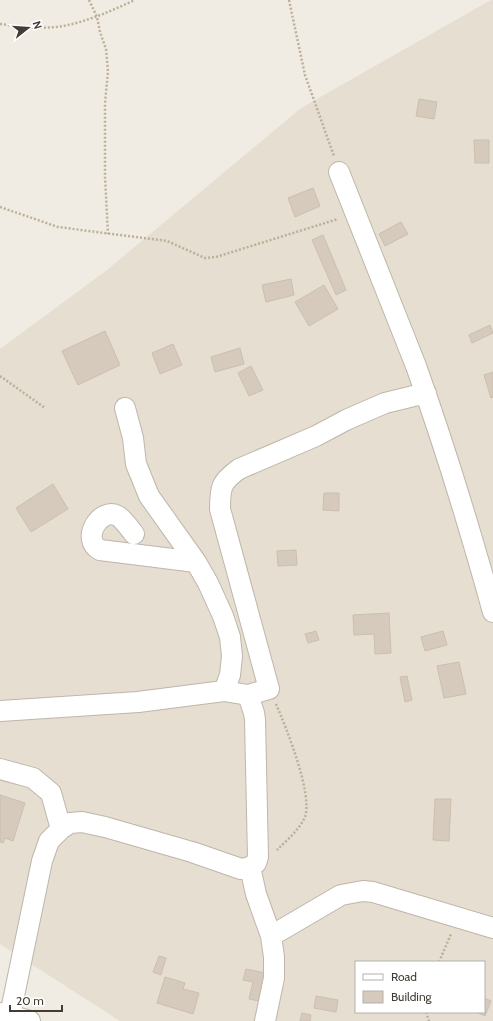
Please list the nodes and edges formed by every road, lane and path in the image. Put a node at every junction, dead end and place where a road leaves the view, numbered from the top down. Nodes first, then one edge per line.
1 (90, 0) edge
2 (135, 0) edge
3 (289, 0) edge
4 (97, 17) junction
5 (0, 24) edge
6 (339, 172) joint
7 (0, 207) edge
8 (356, 214) junction
9 (108, 234) junction
10 (0, 376) edge
11 (426, 394) junction
12 (45, 408) dead end
13 (125, 408) dead end
14 (134, 534) dead end
15 (196, 562) junction
16 (493, 612) edge
17 (269, 689) junction
18 (224, 691) junction
19 (248, 696) junction
20 (0, 711) edge
21 (0, 769) edge
22 (62, 829) junction
23 (274, 853) dead end
24 (250, 867) junction
25 (459, 918) junction
26 (493, 928) edge
27 (271, 936) junction
28 (439, 961) edge
29 (5, 1014) edge
30 (30, 1021) edge
31 (265, 1021) edge

1 - 4 path
2 - 4 path
3 - 6 path
4 - 5 path
4 - 9 path
6 - 8 street
7 - 9 path
8 - 9 path
8 - 11 street
10 - 12 path
11 - 16 street
11 - 17 street
13 - 15 street
14 - 15 street
15 - 18 street
17 - 19 street
17 - 23 path
18 - 19 street
18 - 20 street
19 - 24 street
21 - 22 street
22 - 24 street
22 - 29 street
24 - 27 street
25 - 26 street
25 - 27 street
25 - 28 path
27 - 31 street
29 - 30 street

